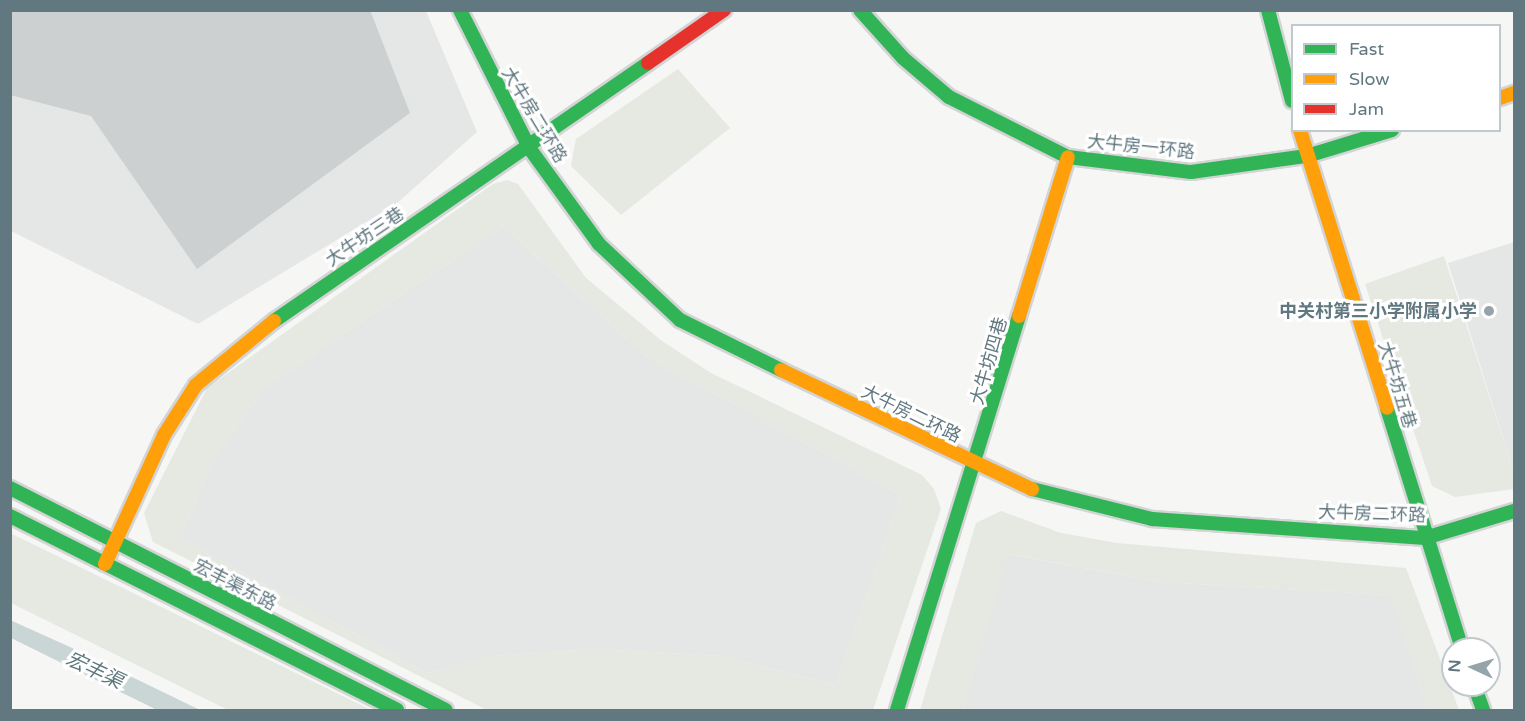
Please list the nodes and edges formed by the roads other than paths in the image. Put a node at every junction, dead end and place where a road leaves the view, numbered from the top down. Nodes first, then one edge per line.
1 (460, 10) edge
2 (724, 10) edge
3 (860, 10) edge
4 (1268, 10) edge
5 (1291, 94) edge
6 (1301, 132) edge
7 (1385, 132) edge
8 (530, 148) junction
9 (1307, 156) junction
10 (1068, 157) junction
11 (977, 467) junction
12 (10, 488) edge
13 (1515, 512) edge
14 (10, 516) edge
15 (1425, 538) junction
16 (115, 544) junction
17 (105, 564) junction
18 (1458, 637) edge
19 (397, 711) edge
20 (446, 711) edge
21 (897, 711) edge

1 - 8 street, 大牛房二环路
2 - 8 street, 大牛坊三巷
3 - 10 street, 大牛房一环路
4 - 5 street
6 - 9 street, 大牛坊五巷
7 - 9 street, 大牛房一环路
8 - 11 street, 大牛房二环路
8 - 16 street, 大牛坊三巷
9 - 10 street, 大牛房一环路
9 - 15 street, 大牛坊五巷
10 - 11 street, 大牛坊四巷
11 - 15 street, 大牛房二环路
11 - 21 street, 大牛坊四巷
12 - 16 street, 宏丰渠东路
13 - 15 street, 大牛房二环路
14 - 17 street
15 - 18 street, 大牛坊五巷
16 - 17 street, 大牛坊三巷
16 - 20 street, 宏丰渠东路
17 - 19 street

